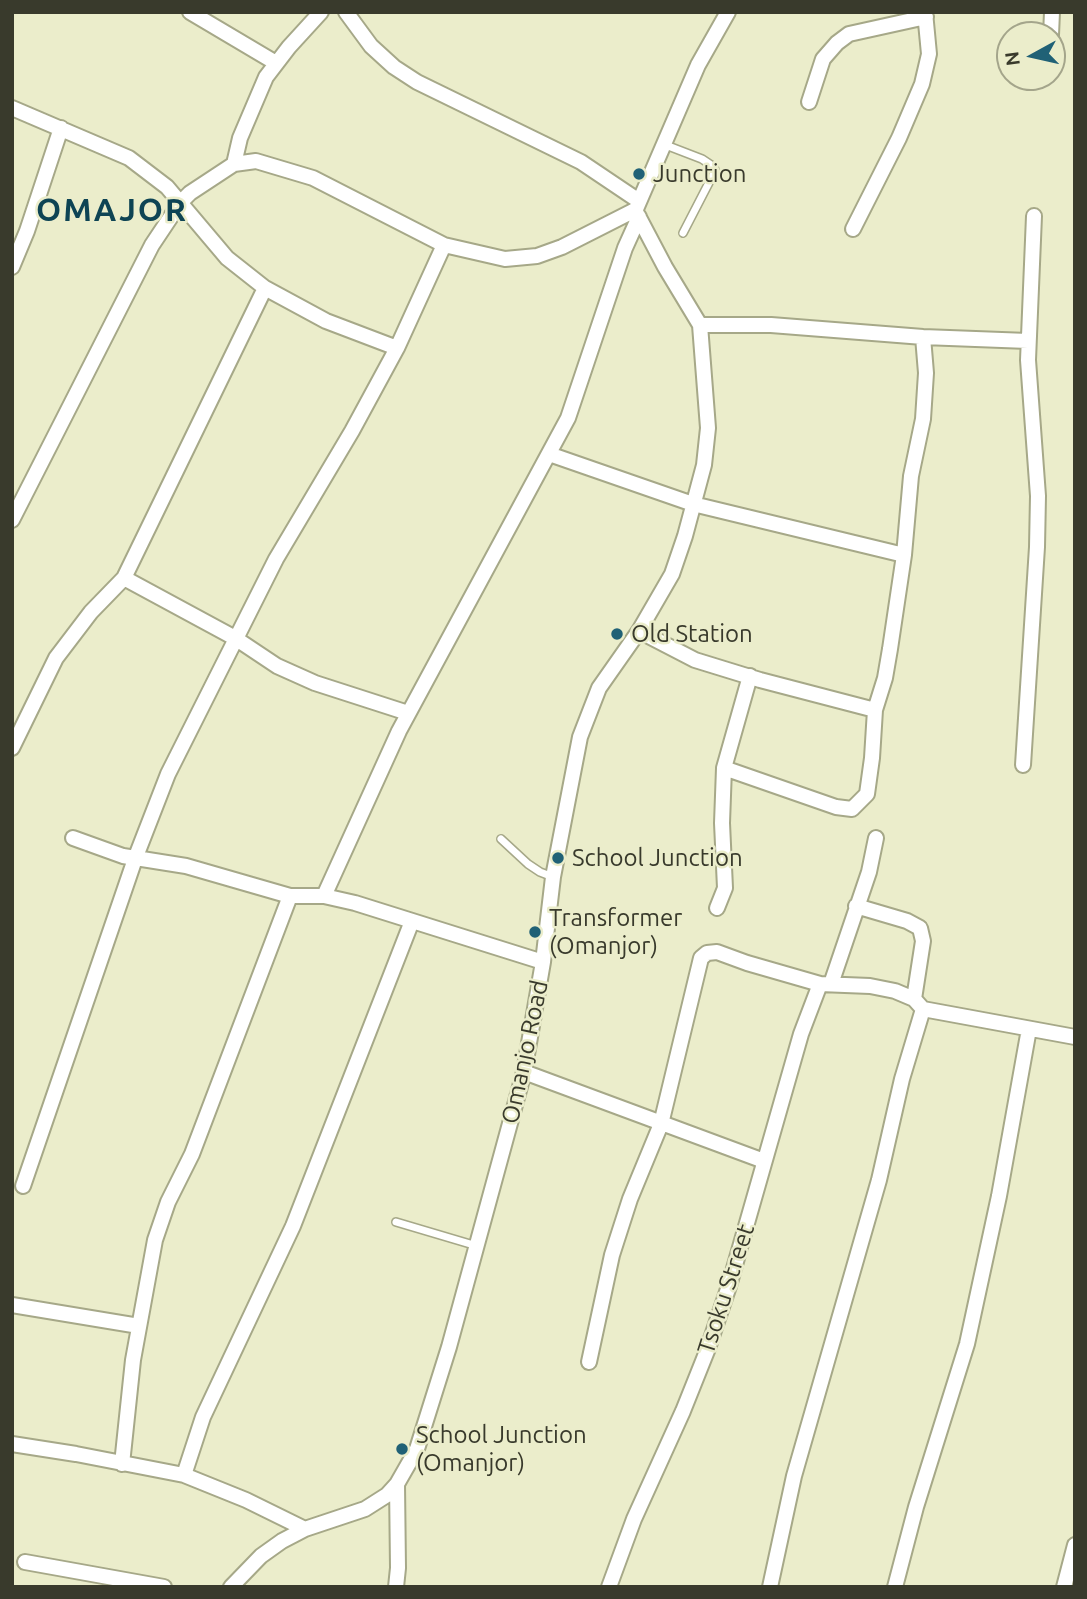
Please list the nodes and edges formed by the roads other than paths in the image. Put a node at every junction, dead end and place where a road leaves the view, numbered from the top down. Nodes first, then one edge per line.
1 (190, 12) edge
2 (321, 12) edge
3 (346, 12) edge
4 (727, 12) edge
5 (925, 14) edge
6 (276, 63) junction
7 (809, 102) dead end
8 (12, 108) edge
9 (61, 128) junction
10 (663, 144) junction
11 (234, 163) junction
12 (180, 203) junction
13 (638, 209) junction
14 (1034, 216) dead end
15 (853, 229) dead end
16 (683, 233) dead end
17 (444, 245) junction
18 (12, 267) edge
19 (265, 288) junction
20 (700, 325) junction
21 (923, 337) junction
22 (1028, 341) junction
23 (397, 348) junction
24 (549, 454) junction
25 (693, 504) junction
26 (12, 520) edge
27 (904, 555) junction
28 (124, 578) junction
29 (639, 631) junction
30 (235, 638) junction
31 (750, 676) junction
32 (875, 710) junction
33 (408, 713) junction
34 (12, 748) edge
35 (1023, 765) dead end
36 (724, 768) junction
37 (73, 838) dead end
38 (876, 838) dead end
39 (501, 839) dead end
40 (135, 859) junction
41 (554, 877) junction
42 (290, 896) junction
43 (324, 896) junction
44 (856, 906) junction
45 (717, 908) dead end
46 (412, 920) junction
47 (543, 962) junction
48 (826, 984) junction
49 (918, 1004) junction
50 (1029, 1029) junction
51 (1075, 1037) edge
52 (524, 1072) junction
53 (661, 1124) junction
54 (764, 1161) junction
55 (23, 1186) dead end
56 (396, 1222) dead end
57 (478, 1246) junction
58 (12, 1305) edge
59 (139, 1326) junction
60 (589, 1362) dead end
61 (12, 1444) edge
62 (122, 1464) junction
63 (184, 1475) junction
64 (397, 1484) junction
65 (305, 1529) junction
66 (1075, 1545) edge
67 (25, 1562) dead end
68 (164, 1587) edge
69 (231, 1587) edge
70 (396, 1587) edge
71 (609, 1587) edge
72 (770, 1587) edge
73 (895, 1587) edge
74 (1064, 1587) edge

1 - 6 street
2 - 6 street
3 - 13 street
4 - 10 street
5 - 7 street
5 - 15 street
6 - 11 street
8 - 9 street
9 - 12 street
9 - 18 street
10 - 13 street
10 - 16 lane
11 - 12 street
11 - 17 street
12 - 19 street
12 - 26 street
13 - 17 street
13 - 20 street, Omanjo Road
13 - 24 street
14 - 22 street
17 - 23 street
19 - 23 street
19 - 28 street
20 - 21 street
20 - 25 street, Omanjo Road
21 - 22 street
21 - 27 street
22 - 35 street
23 - 30 street
24 - 25 street
24 - 33 street
25 - 27 street
25 - 29 street, Omanjo Road
27 - 32 street
28 - 30 street
28 - 34 street
29 - 31 street
29 - 41 street, Omanjo Road
30 - 33 street
30 - 40 street
31 - 32 street
31 - 36 street
32 - 36 street
33 - 43 street
36 - 45 street
37 - 40 street
38 - 44 street, Tsoku Street
39 - 41 lane
40 - 42 street
40 - 55 street
41 - 47 street, Omanjo Road
42 - 43 street
42 - 59 street
43 - 46 street
44 - 48 street, Tsoku Street
44 - 49 street
46 - 47 street
46 - 63 street
47 - 52 street, Omanjo Road
48 - 49 street
48 - 53 street
48 - 54 street, Tsoku Street
49 - 50 street
49 - 72 street
50 - 51 street
50 - 73 street
52 - 53 street
52 - 57 street, Omanjo Road
53 - 54 street
53 - 60 street
54 - 71 street, Tsoku Street
56 - 57 lane
57 - 64 street, Omanjo Road
58 - 59 street
59 - 62 street
61 - 62 street
62 - 63 street
63 - 65 street
64 - 65 street, Omanjo Road
64 - 70 street
65 - 69 street, Omanjo Road
66 - 74 street
67 - 68 street

